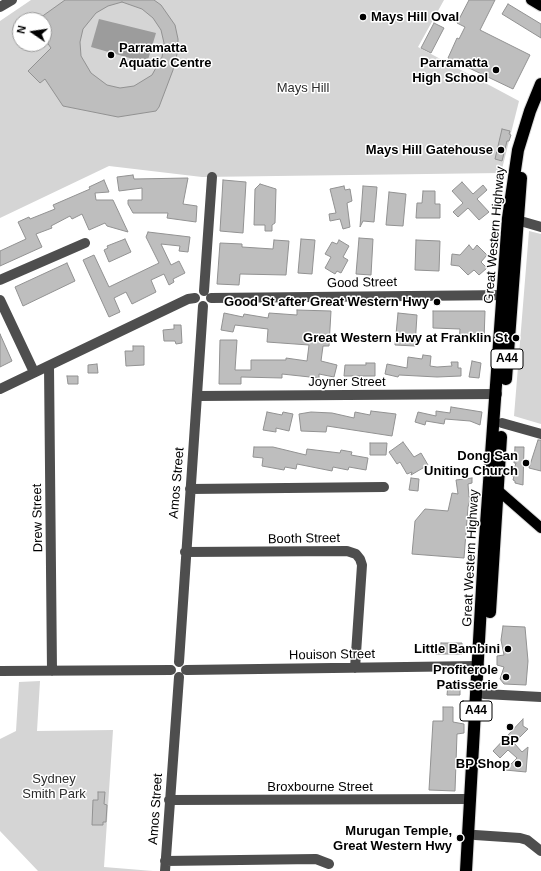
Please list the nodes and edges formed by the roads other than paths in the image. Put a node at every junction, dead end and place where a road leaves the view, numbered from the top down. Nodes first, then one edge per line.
1 (12, 0) edge
2 (531, 0) edge
3 (541, 6) edge
4 (0, 7) edge
5 (541, 84) edge
6 (541, 105) edge
7 (212, 177) dead end
8 (517, 220) junction
9 (541, 227) edge
10 (85, 243) dead end
11 (0, 280) edge
12 (207, 295) junction
13 (508, 295) junction
14 (194, 298) junction
15 (0, 300) edge
16 (203, 306) junction
17 (49, 366) junction
18 (34, 372) junction
19 (0, 389) edge
20 (497, 394) junction
21 (198, 396) junction
22 (502, 423) junction
23 (541, 434) edge
24 (493, 486) junction
25 (384, 487) dead end
26 (190, 489) junction
27 (541, 528) edge
28 (185, 552) junction
29 (479, 666) junction
30 (355, 668) junction
31 (181, 670) junction
32 (0, 671) edge
33 (52, 671) junction
34 (484, 694) junction
35 (541, 697) edge
36 (471, 799) junction
37 (169, 800) junction
38 (475, 835) junction
39 (541, 851) edge
40 (165, 860) junction
41 (329, 864) dead end
42 (165, 871) edge
43 (466, 871) edge
44 (473, 871) edge

1 - 4 street
2 - 3 main road
5 - 13 highway, Great Western Highway / A44
6 - 8 highway, Great Western Highway / A44
7 - 12 street
8 - 9 street
8 - 13 highway, Great Western Highway / A44
10 - 11 street
12 - 13 street, Good Street
12 - 14 street
12 - 16 street
13 - 20 highway, Great Western Highway / A44
13 - 22 highway, Great Western Highway / A44
14 - 16 street
14 - 17 street
15 - 18 street
16 - 21 street, Amos Street
17 - 18 street
17 - 33 street, Drew Street
18 - 19 street
20 - 21 street, Joyner Street
20 - 24 highway, Great Western Highway / A44
21 - 26 street, Amos Street
22 - 23 street
22 - 24 highway, Great Western Highway / A44
24 - 27 main road
24 - 29 highway, Great Western Highway / A44
24 - 34 highway, Great Western Highway / A44
25 - 26 street
26 - 28 street, Amos Street
28 - 30 street, Booth Street
28 - 31 street, Amos Street
29 - 30 street, Houison Street
29 - 36 highway, Great Western Highway / A44
30 - 31 street, Houison Street
31 - 33 street
31 - 37 street, Amos Street
32 - 33 street
34 - 35 street
34 - 38 highway, Great Western Highway / A44
36 - 37 street, Broxbourne Street
36 - 43 highway, Great Western Highway / A44
37 - 40 street, Amos Street
38 - 39 street
38 - 44 highway, Great Western Highway / A44
40 - 41 street
40 - 42 street, Amos Street

